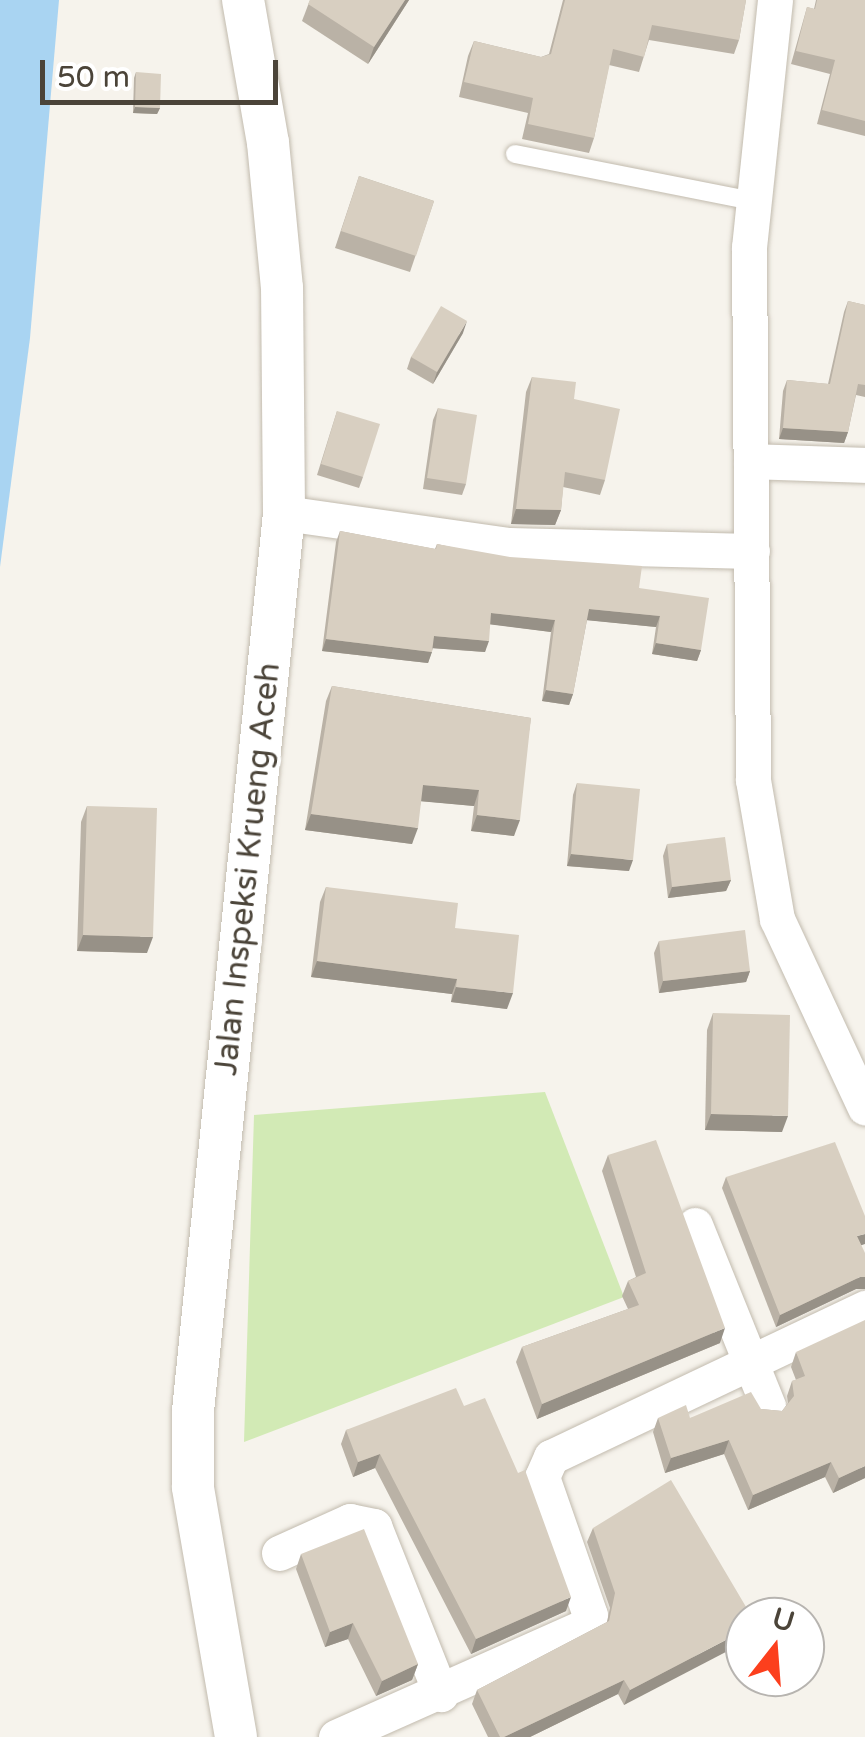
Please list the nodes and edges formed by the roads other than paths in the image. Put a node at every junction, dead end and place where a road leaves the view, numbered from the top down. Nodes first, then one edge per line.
1 (243, 0) edge
2 (774, 0) edge
3 (515, 154) dead end
4 (754, 201) junction
5 (750, 461) junction
6 (865, 465) edge
7 (284, 513) junction
8 (752, 551) junction
9 (865, 1108) edge
10 (696, 1225) dead end
11 (865, 1308) edge
12 (754, 1358) junction
13 (768, 1406) edge
14 (279, 1553) dead end
15 (440, 1694) junction
16 (236, 1737) edge
17 (336, 1737) edge

1 - 7 street, Jalan Inspeksi Krueng Aceh
2 - 4 street
3 - 4 lane
4 - 5 street
5 - 6 street
5 - 8 street
7 - 8 street
7 - 16 street, Jalan Inspeksi Krueng Aceh
8 - 9 street
10 - 12 street
11 - 12 street
12 - 13 street
12 - 15 street
14 - 15 street
15 - 17 street

